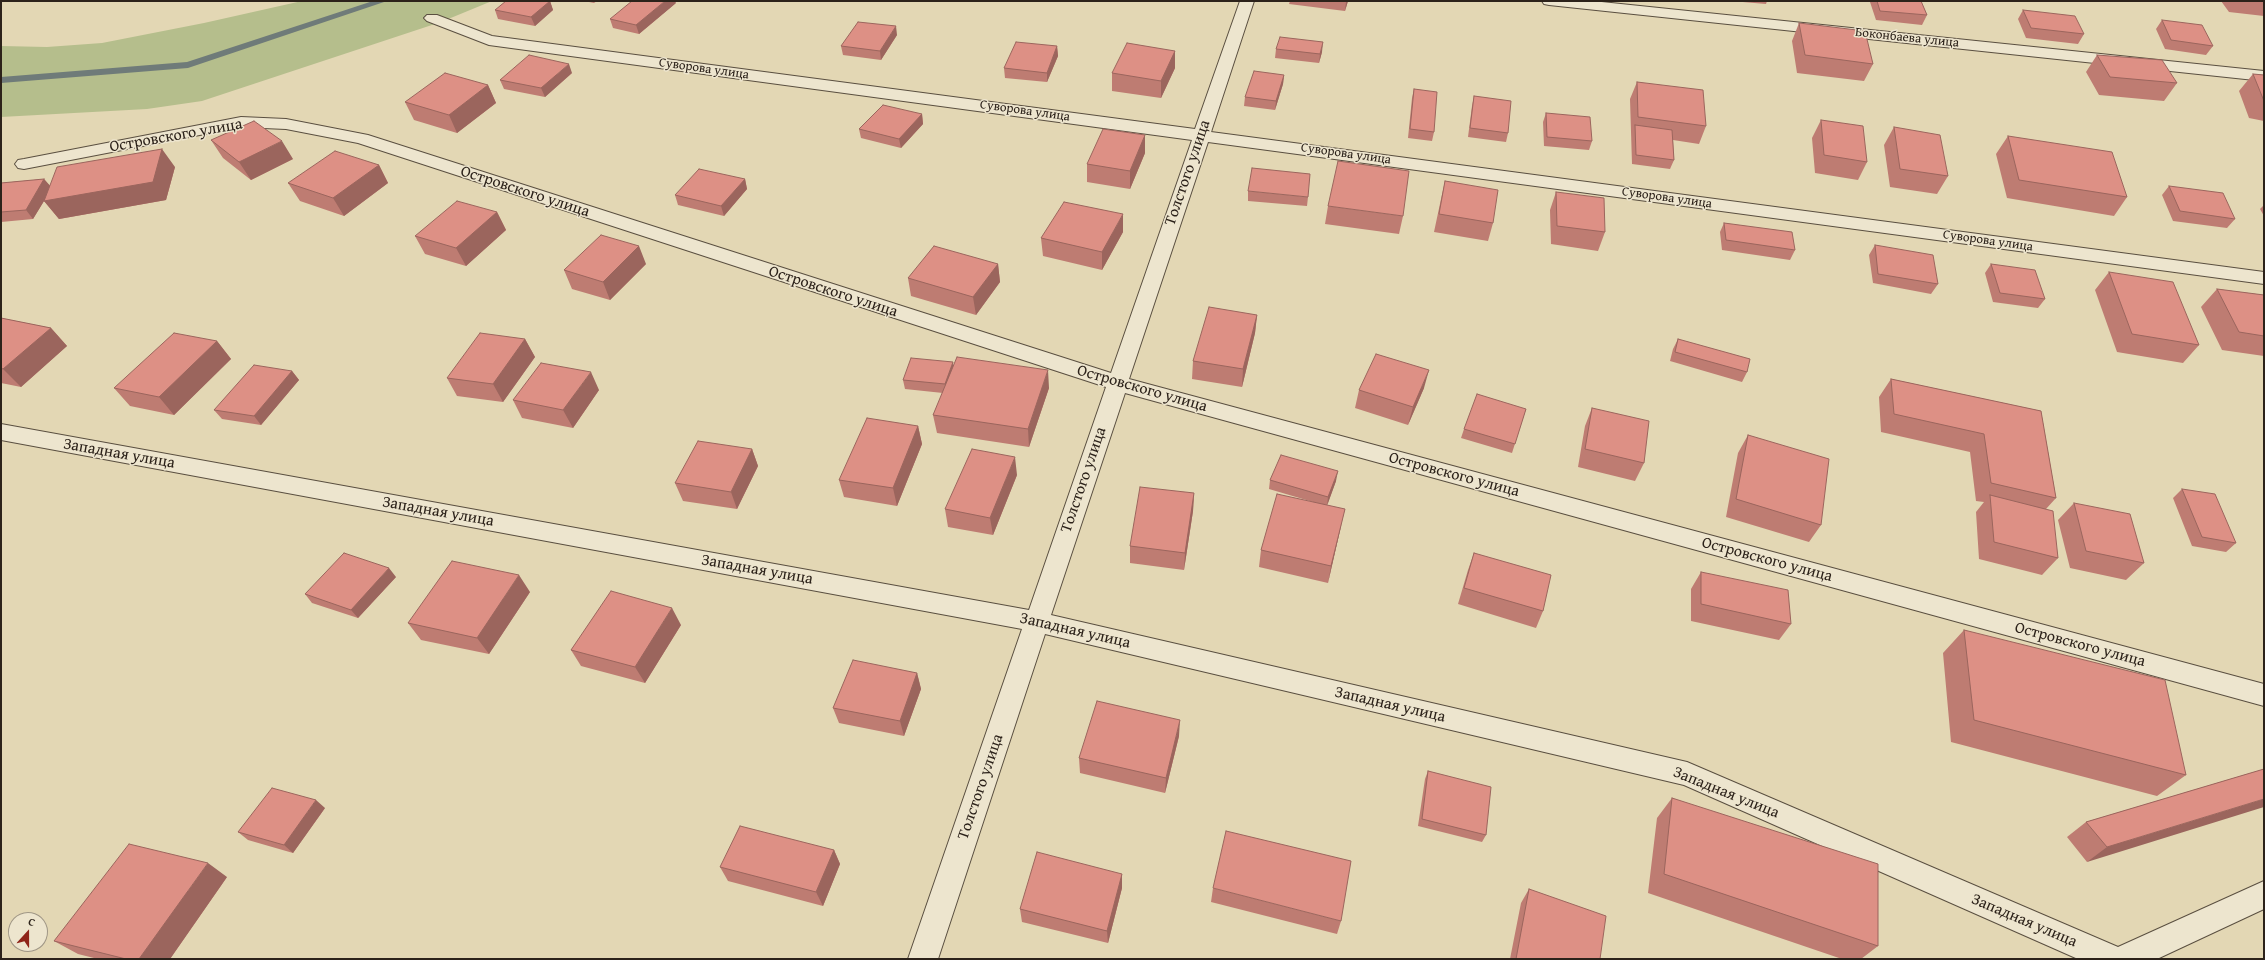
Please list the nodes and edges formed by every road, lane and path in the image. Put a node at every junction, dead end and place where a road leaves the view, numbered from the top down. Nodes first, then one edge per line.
1 (1247, 1) edge
2 (1549, 1) edge
3 (432, 18) dead end
4 (2264, 76) edge
5 (1200, 135) junction
6 (24, 164) dead end
7 (2264, 278) edge
8 (1117, 383) junction
9 (1, 432) edge
10 (1037, 622) junction
11 (2264, 695) edge
12 (2264, 894) edge
13 (923, 959) edge
14 (2112, 959) edge
15 (2124, 959) edge

1 - 5 street, Толстого улица
2 - 4 street, Боконбаева улица
3 - 5 street, Суворова улица
5 - 7 street, Суворова улица
5 - 8 street, Толстого улица
6 - 8 street, Островского улица
8 - 10 street, Толстого улица
8 - 11 street, Островского улица
9 - 10 street, Западная улица
10 - 13 street, Толстого улица
10 - 14 street, Западная улица
12 - 15 street

